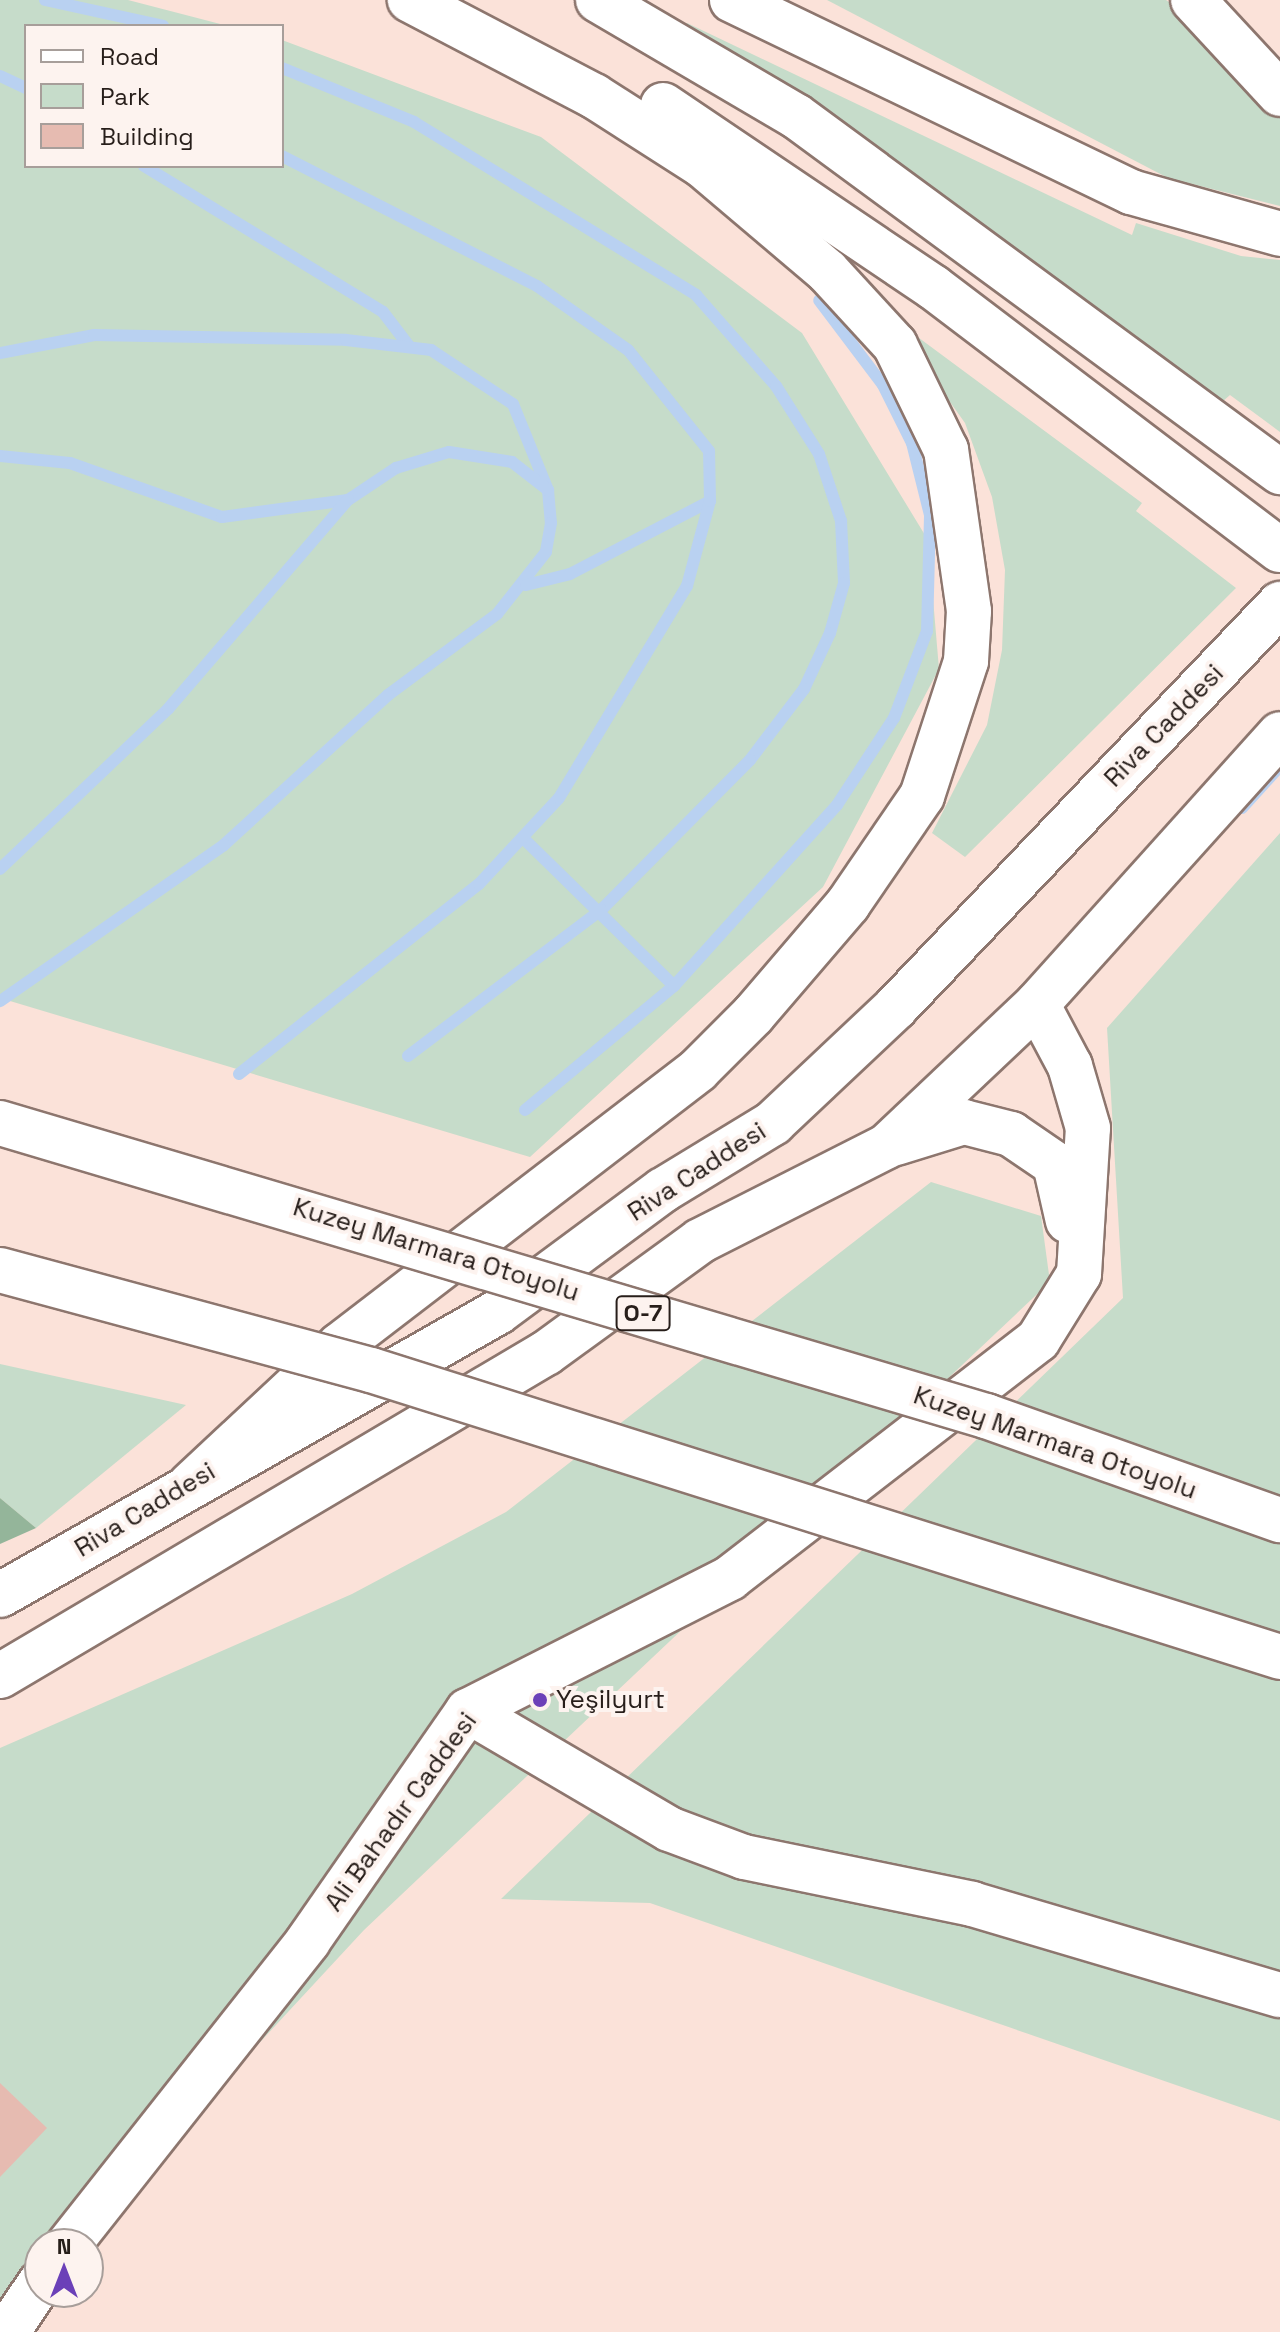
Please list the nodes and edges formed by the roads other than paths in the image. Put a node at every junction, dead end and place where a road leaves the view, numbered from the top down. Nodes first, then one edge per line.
1 (410, 0) edge
2 (455, 0) edge
3 (598, 0) edge
4 (732, 0) edge
5 (1193, 0) edge
6 (1280, 94) edge
7 (1280, 234) edge
8 (1280, 472) edge
9 (1280, 550) edge
10 (1280, 604) edge
11 (1280, 734) edge
12 (1037, 1004) junction
13 (0, 1123) edge
14 (887, 1146) junction
15 (0, 1270) edge
16 (1079, 1274) junction
17 (190, 1485) junction
18 (1280, 1520) edge
19 (0, 1595) edge
20 (1280, 1657) edge
21 (0, 1676) edge
22 (468, 1711) junction
23 (1280, 1995) edge
24 (82, 2228) edge
25 (24, 2307) edge
26 (7, 2332) edge

1 - 17 main road
2 - 9 main road
3 - 8 main road
4 - 7 main road
5 - 6 main road
10 - 17 main road, Riva Caddesi
11 - 12 main road
12 - 14 main road
12 - 16 main road
13 - 18 main road, Kuzey Marmara Otoyolu / O-7, bridge
14 - 16 main road
14 - 21 main road
15 - 20 main road, bridge
16 - 22 main road, Ali Bahadır Caddesi
17 - 19 main road, Riva Caddesi
22 - 23 main road
22 - 24 main road, Ali Bahadır Caddesi
25 - 26 main road

